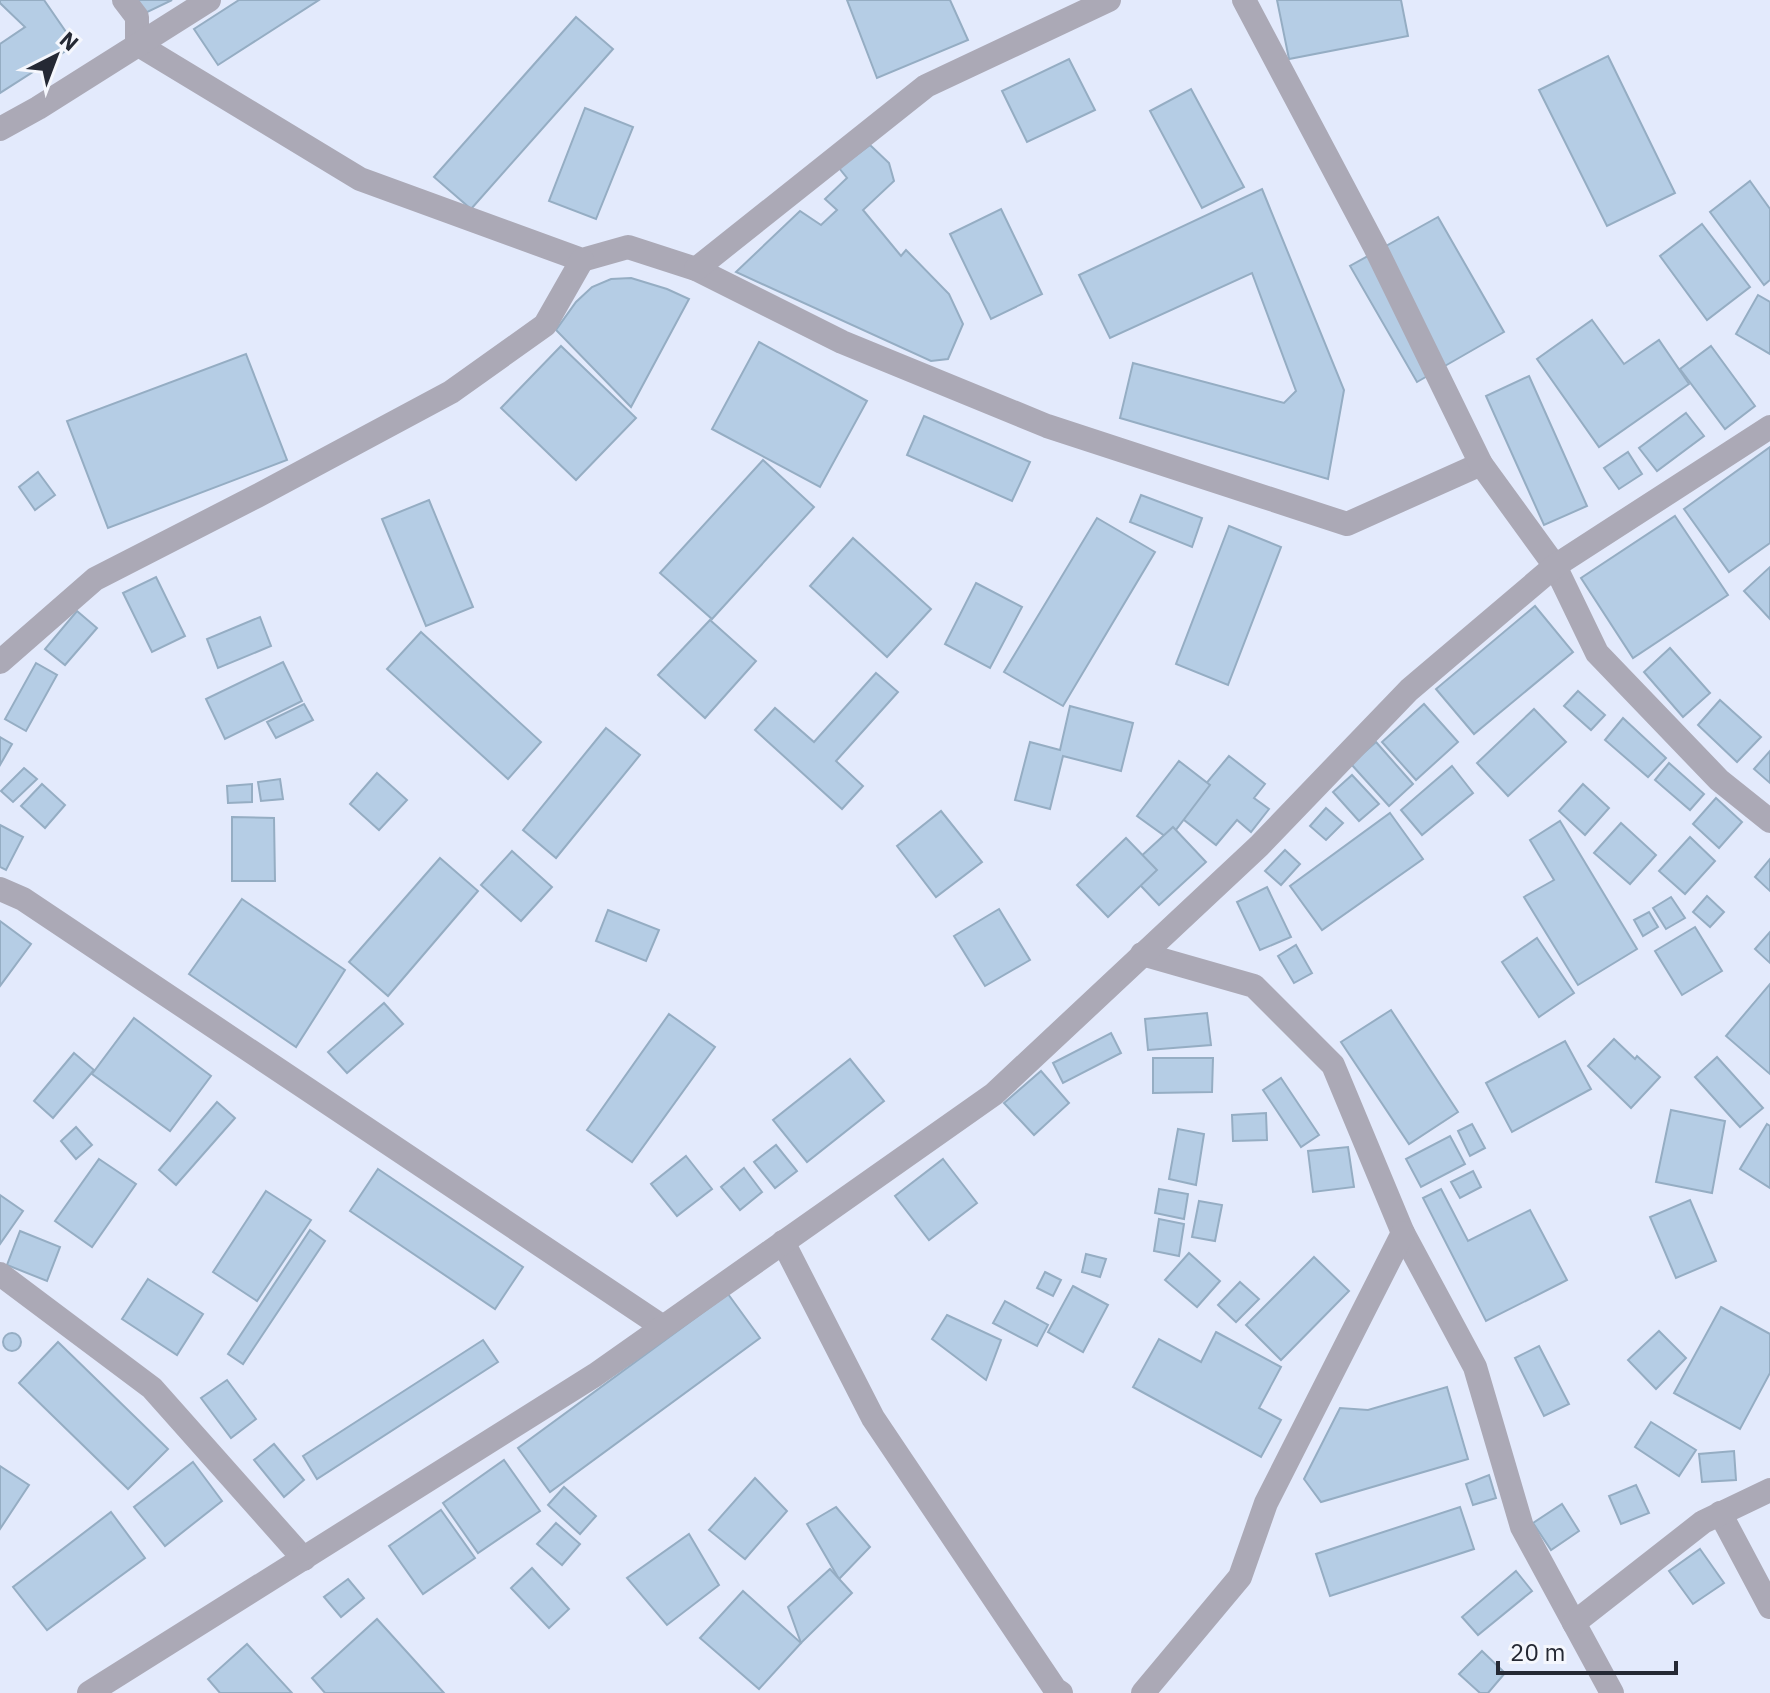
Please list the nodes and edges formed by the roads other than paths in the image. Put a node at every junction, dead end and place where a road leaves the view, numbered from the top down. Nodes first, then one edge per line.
1 (124, 0) edge
2 (209, 0) edge
3 (1109, 0) edge
4 (1244, 0) edge
5 (137, 44) junction
6 (0, 129) edge
7 (582, 260) junction
8 (696, 269) junction
9 (1770, 427) edge
10 (1481, 464) junction
11 (1555, 566) junction
12 (0, 662) edge
13 (1770, 821) edge
14 (0, 889) edge
15 (1142, 954) junction
16 (1403, 1233) junction
17 (783, 1242) junction
18 (0, 1274) edge
19 (663, 1327) junction
20 (1770, 1490) edge
21 (1720, 1513) junction
22 (304, 1559) junction
23 (1770, 1607) edge
24 (1574, 1623) junction
25 (89, 1693) edge
26 (1061, 1693) edge
27 (1143, 1693) edge
28 (1612, 1693) edge

1 - 5 street
2 - 5 street
3 - 8 street
4 - 10 street
5 - 6 street
5 - 7 street
7 - 8 street
7 - 12 street
8 - 10 street
9 - 11 street
10 - 11 street
11 - 13 street
11 - 15 street
14 - 19 street
15 - 16 street
15 - 17 street
16 - 24 street
16 - 27 street
17 - 19 street
17 - 26 street
18 - 22 street
19 - 22 street
20 - 21 street
21 - 23 street
21 - 24 street
22 - 25 street
24 - 28 street

